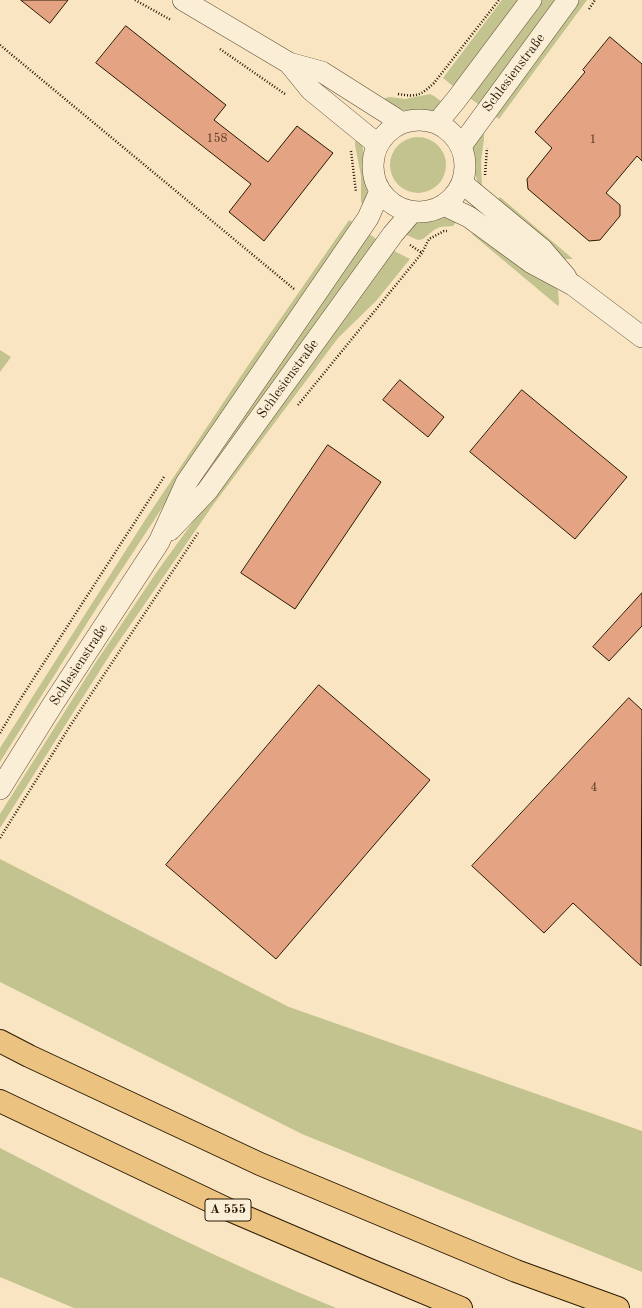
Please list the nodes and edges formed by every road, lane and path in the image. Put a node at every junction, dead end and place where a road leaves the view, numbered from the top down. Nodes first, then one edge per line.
1 (135, 0) edge
2 (183, 0) edge
3 (499, 0) edge
4 (531, 0) edge
5 (568, 0) edge
6 (175, 22) dead end
7 (0, 45) edge
8 (215, 45) dead end
9 (289, 62) junction
10 (394, 94) dead end
11 (290, 97) dead end
12 (402, 122) junction
13 (437, 122) junction
14 (377, 144) junction
15 (487, 145) dead end
16 (349, 146) dead end
17 (461, 146) junction
18 (485, 174) dead end
19 (462, 183) junction
20 (356, 192) dead end
21 (380, 192) junction
22 (444, 205) junction
23 (412, 212) junction
24 (451, 231) dead end
25 (573, 285) junction
26 (294, 290) dead end
27 (642, 337) edge
28 (298, 405) dead end
29 (201, 529) dead end
30 (159, 542) junction
31 (0, 789) edge
32 (0, 838) edge
33 (0, 1041) edge
34 (0, 1102) edge
35 (461, 1308) edge
36 (618, 1308) edge

1 - 6 path
2 - 9 street
3 - 10 path
4 - 13 street
5 - 17 street, Schlesienstraße
7 - 26 path
8 - 11 path
9 - 12 street
9 - 14 street
12 - 13 street
12 - 14 street
13 - 17 street
14 - 21 street
15 - 18 path
16 - 20 path
17 - 19 street
19 - 22 street
19 - 25 street
21 - 23 street
21 - 30 street, Schlesienstraße
22 - 23 street
22 - 25 street
23 - 30 street, Schlesienstraße
24 - 28 path
25 - 27 street
29 - 32 path
30 - 31 street, Schlesienstraße
33 - 36 highway
34 - 35 highway, A 555

